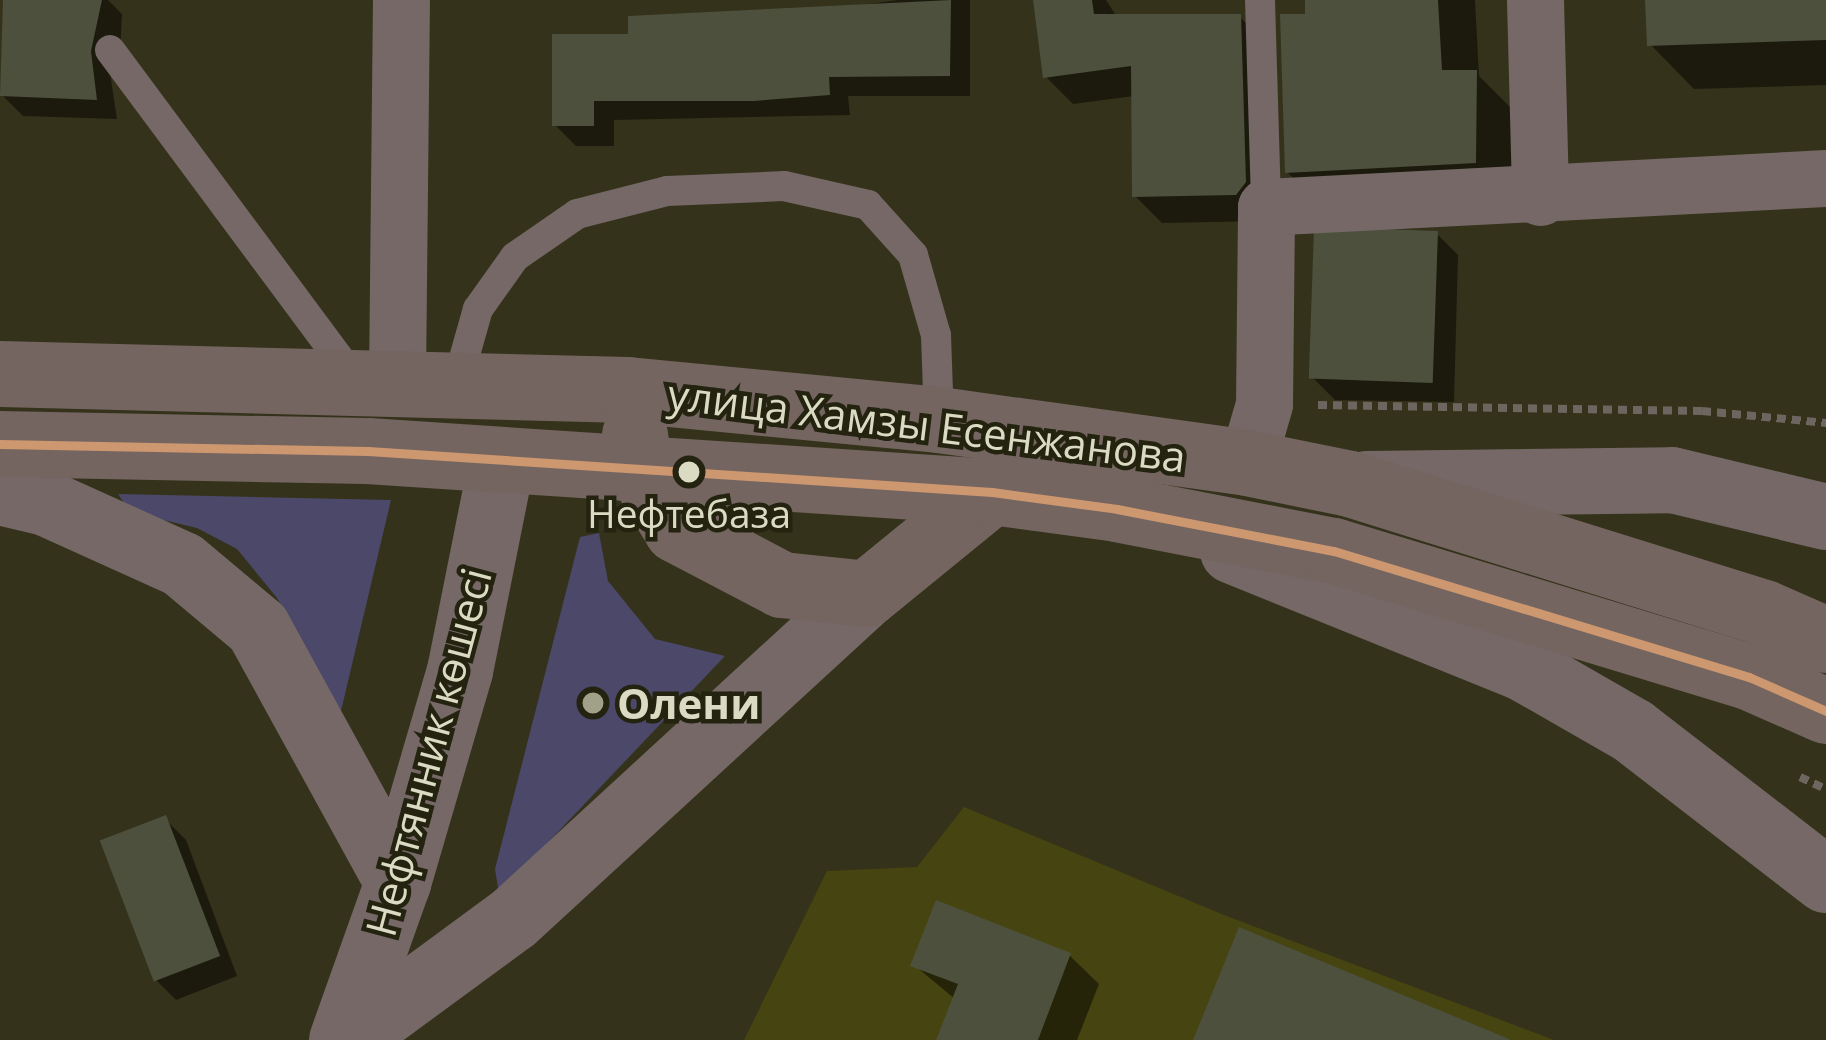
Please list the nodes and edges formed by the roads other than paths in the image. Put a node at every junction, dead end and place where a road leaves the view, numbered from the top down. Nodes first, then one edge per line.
1 (401, 0) edge
2 (1260, 0) edge
3 (1535, 0) edge
4 (110, 50) dead end
5 (1826, 178) edge
6 (1540, 197) junction
7 (1266, 207) junction
8 (0, 374) edge
9 (429, 381) junction
10 (628, 390) junction
11 (939, 420) junction
12 (1255, 434) junction
13 (0, 445) edge
14 (502, 461) junction
15 (640, 470) junction
16 (1350, 484) junction
17 (0, 492) edge
18 (992, 492) junction
19 (1117, 509) junction
20 (1826, 517) edge
21 (867, 594) junction
22 (1826, 640) edge
23 (1826, 711) edge
24 (1826, 880) edge
25 (398, 883) junction
26 (345, 1040) edge

1 - 9 street
2 - 7 lane
3 - 6 street
4 - 9 lane
5 - 6 street
6 - 7 street
7 - 12 street
8 - 9 main road, улица Хамзы Есенжанова
9 - 10 main road, улица Хамзы Есенжанова
9 - 11 lane
9 - 14 main road
10 - 11 main road, улица Хамзы Есенжанова
10 - 15 main road
11 - 12 main road, улица Хамзы Есенжанова
12 - 16 main road, улица Хамзы Есенжанова
13 - 14 main road, улица Хамзы Есенжанова
14 - 15 main road, улица Хамзы Есенжанова
14 - 25 main road, Нефтянник көшесі
15 - 18 main road, улица Хамзы Есенжанова
15 - 21 main road
16 - 20 street
16 - 22 main road, улица Хамзы Есенжанова
17 - 25 main road
18 - 19 main road, улица Хамзы Есенжанова
18 - 21 main road
19 - 23 main road, улица Хамзы Есенжанова
19 - 24 street
21 - 26 main road
25 - 26 main road, Нефтянник көшесі

